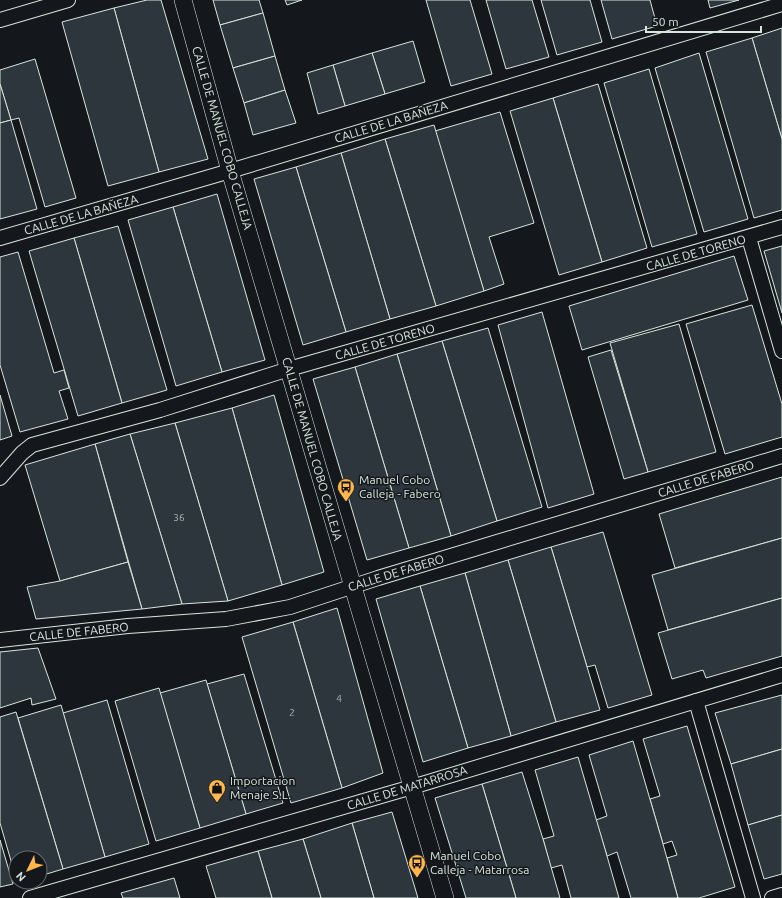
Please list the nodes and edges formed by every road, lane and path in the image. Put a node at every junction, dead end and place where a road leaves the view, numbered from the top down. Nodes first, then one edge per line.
1 (68, 0) edge
2 (183, 0) edge
3 (782, 4) edge
4 (0, 20) edge
5 (230, 172) junction
6 (782, 227) edge
7 (0, 238) edge
8 (748, 238) junction
9 (782, 350) edge
10 (289, 369) junction
11 (782, 456) edge
12 (0, 478) edge
13 (352, 586) junction
14 (0, 640) edge
15 (782, 675) edge
16 (696, 701) junction
17 (412, 787) junction
18 (782, 895) edge
19 (30, 898) edge
20 (445, 898) edge
21 (753, 898) edge
22 (772, 898) edge

1 - 4 street
2 - 5 street, CALLE DE MANUEL COBO CALLEJA
3 - 5 street, CALLE DE LA BAÑEZA
5 - 7 street, CALLE DE LA BAÑEZA
5 - 10 street, CALLE DE MANUEL COBO CALLEJA
6 - 8 street, CALLE DE TORENO
8 - 9 street
8 - 10 street, CALLE DE TORENO
10 - 12 street, CALLE DE TORENO
10 - 13 street, CALLE DE MANUEL COBO CALLEJA
11 - 13 street, CALLE DE FABERO
13 - 14 street, CALLE DE FABERO
13 - 17 street, CALLE DE MANUEL COBO CALLEJA
15 - 16 street, CALLE DE MATARROSA
16 - 17 street, CALLE DE MATARROSA
16 - 21 street
17 - 19 street, CALLE DE MATARROSA
17 - 20 street, CALLE DE MANUEL COBO CALLEJA
18 - 22 street

